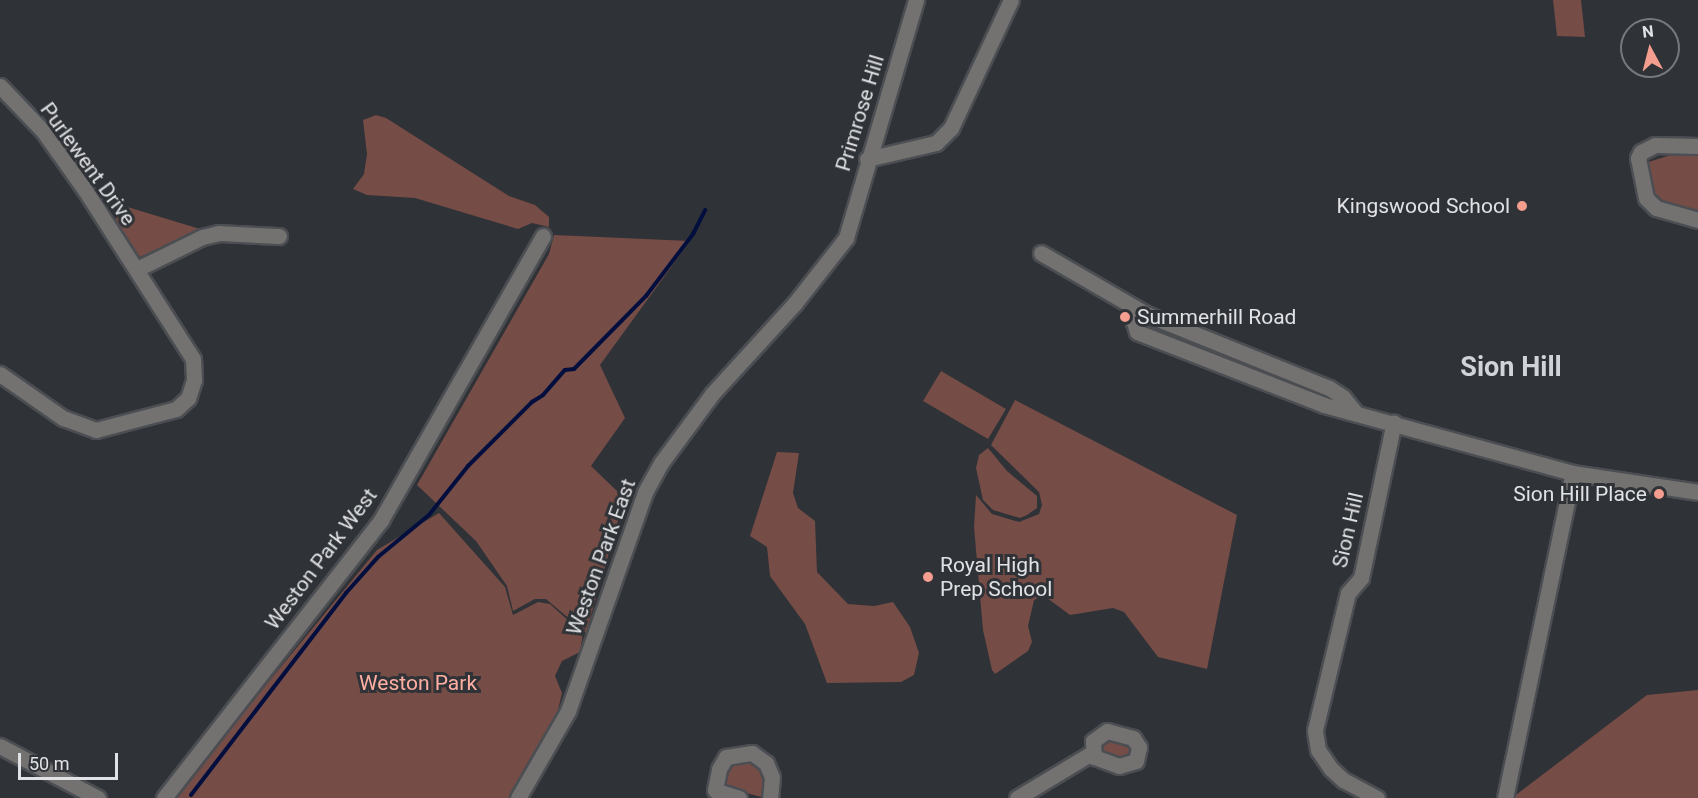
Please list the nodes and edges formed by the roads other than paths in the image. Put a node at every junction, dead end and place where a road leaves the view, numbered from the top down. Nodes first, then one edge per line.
1 (916, 0) edge
2 (1011, 0) edge
3 (0, 86) edge
4 (1698, 147) edge
5 (867, 159) junction
6 (1698, 220) edge
7 (279, 236) dead end
8 (543, 236) dead end
9 (846, 238) joint
10 (1041, 254) dead end
11 (137, 269) junction
12 (0, 374) edge
13 (1394, 422) junction
14 (1573, 473) junction
15 (1698, 492) edge
16 (0, 746) edge
17 (1092, 753) dead end
18 (98, 798) edge
19 (164, 798) edge
20 (518, 798) edge
21 (739, 798) edge
22 (770, 798) edge
23 (1017, 798) edge
24 (1377, 798) edge
25 (1505, 798) edge

1 - 5 street, Primrose Hill
2 - 5 street
3 - 11 street, Purlewent Drive
4 - 6 street
5 - 9 street, Primrose Hill
7 - 11 street
8 - 19 street, Weston Park West
9 - 20 street, Weston Park East
10 - 13 street
11 - 12 street, Purlewent Drive
13 - 14 street
13 - 24 street, Sion Hill
14 - 15 street
14 - 25 street
16 - 18 street
17 - 23 street
21 - 22 street

